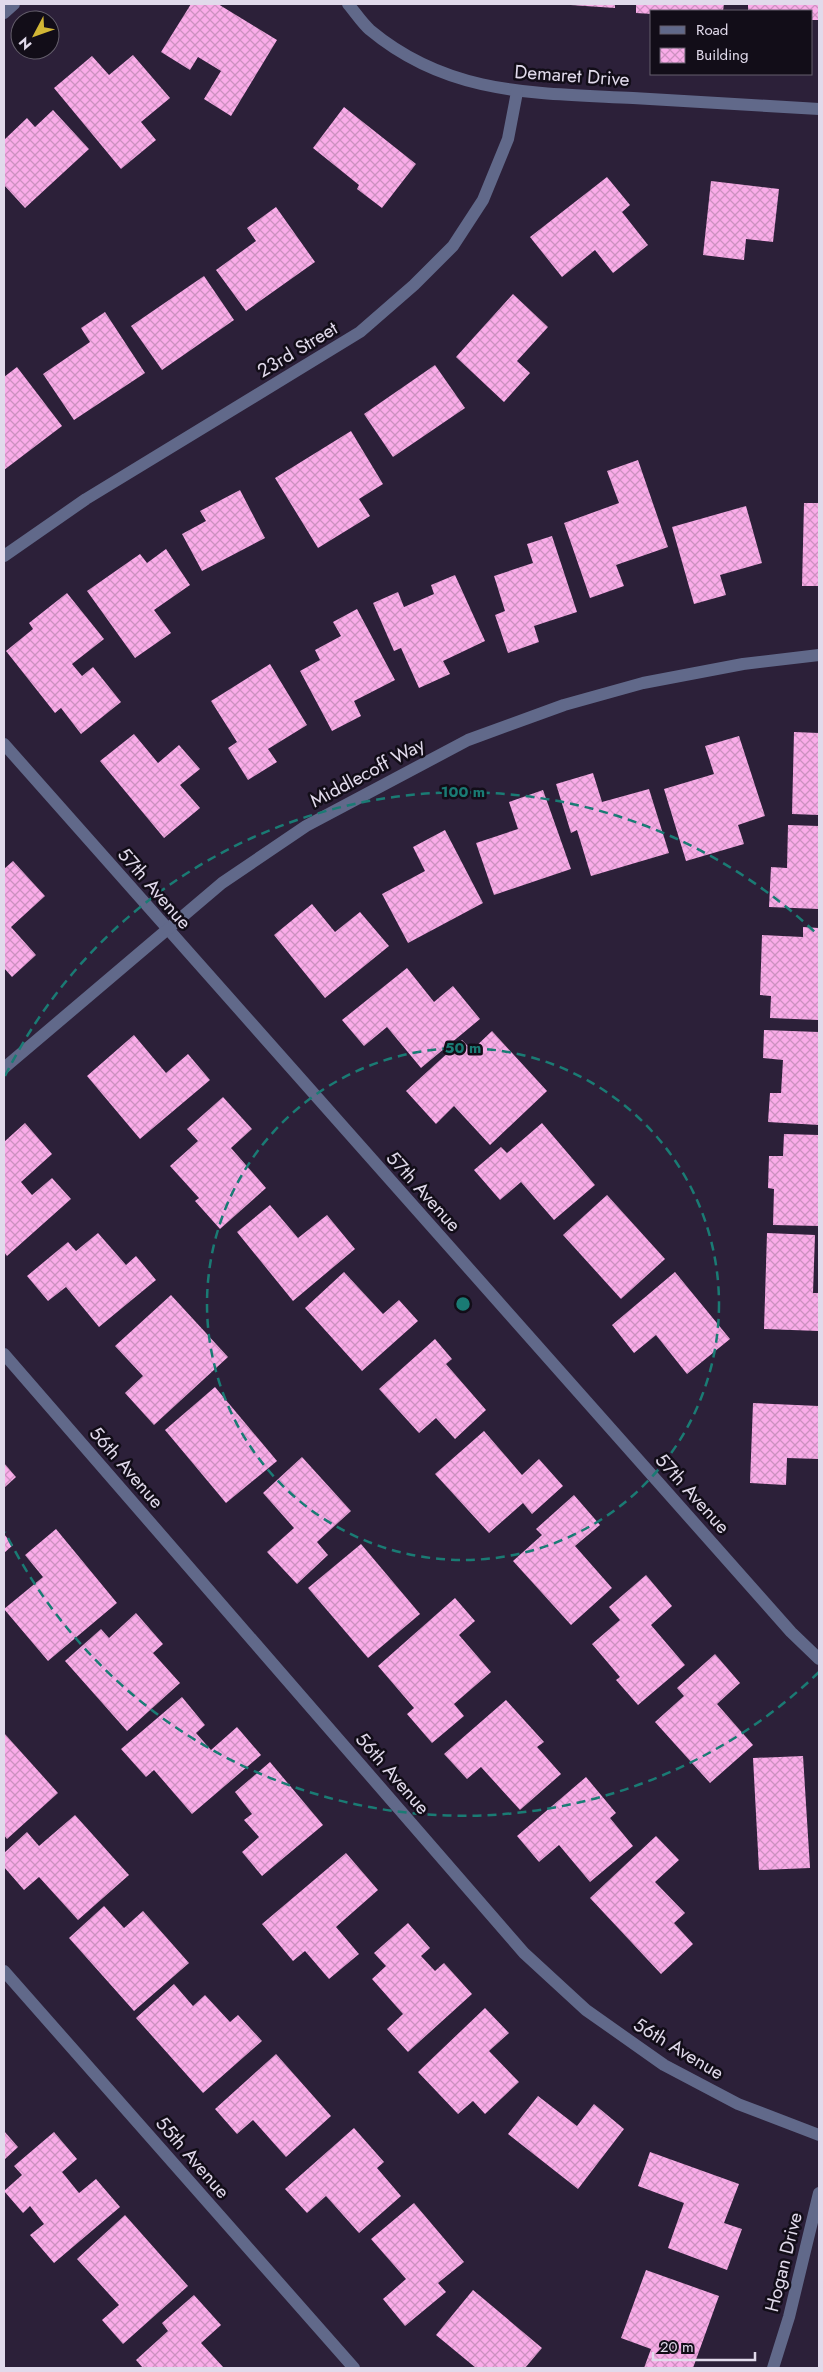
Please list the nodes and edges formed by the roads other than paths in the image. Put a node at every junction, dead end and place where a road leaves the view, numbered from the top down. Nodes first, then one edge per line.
1 (14, 4) edge
2 (348, 4) edge
3 (4, 13) edge
4 (517, 92) junction
5 (819, 109) edge
6 (4, 556) edge
7 (819, 655) edge
8 (4, 744) edge
9 (168, 930) junction
10 (4, 1068) edge
11 (4, 1354) edge
12 (819, 1659) edge
13 (4, 1971) edge
14 (819, 2135) edge
15 (819, 2193) edge
16 (354, 2368) edge
17 (773, 2368) edge

1 - 3 street
2 - 4 street, Demaret Drive
4 - 5 street, Demaret Drive
4 - 6 street, 23rd Street
7 - 9 street, Middlecoff Way
8 - 9 street, 57th Avenue
9 - 10 street, Middlecoff Way
9 - 12 street, 57th Avenue
11 - 14 street, 56th Avenue
13 - 16 street, 55th Avenue
15 - 17 street, Hogan Drive

